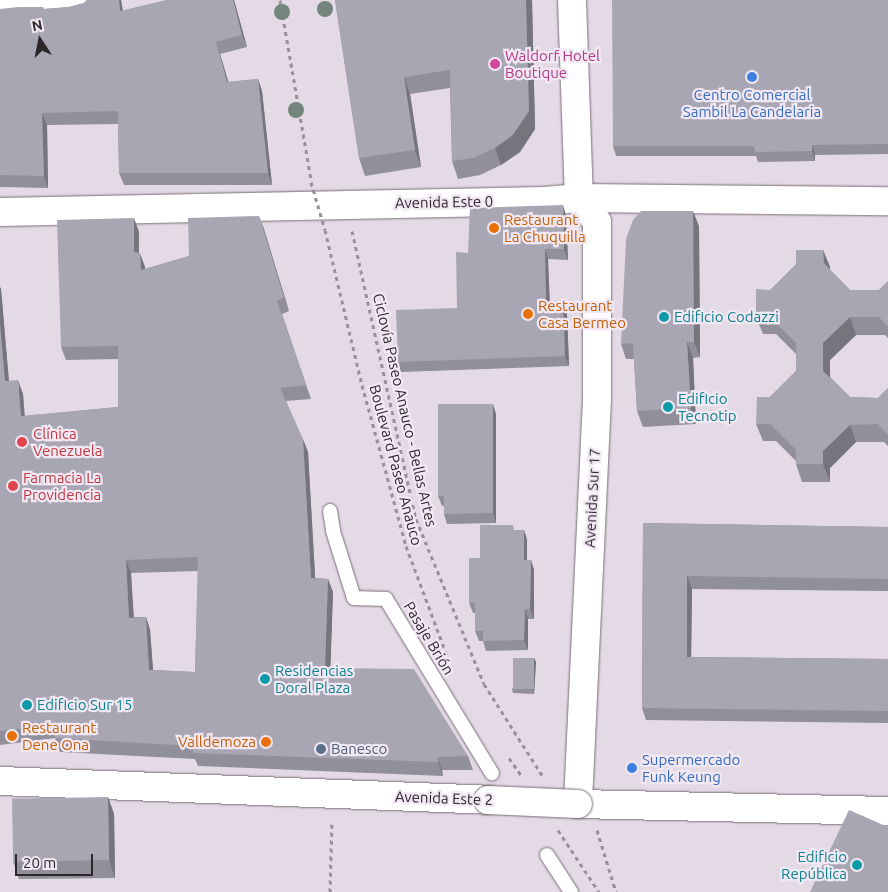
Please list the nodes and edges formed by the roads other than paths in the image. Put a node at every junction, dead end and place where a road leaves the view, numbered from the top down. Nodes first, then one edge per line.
1 (83, 0) edge
2 (572, 0) edge
3 (0, 4) edge
4 (580, 198) junction
5 (888, 201) edge
6 (0, 212) edge
7 (330, 511) dead end
8 (492, 773) dead end
9 (0, 781) edge
10 (578, 804) junction
11 (888, 811) edge
12 (547, 855) dead end
13 (571, 892) edge

1 - 3 street
2 - 4 street
4 - 5 street, Avenida Este 0
4 - 6 street, Avenida Este 0
4 - 10 street, Avenida Sur 17
7 - 8 lane, Pasaje Brión
9 - 10 street, Avenida Este 2, bridge
10 - 11 street, Avenida Este 2
12 - 13 lane

